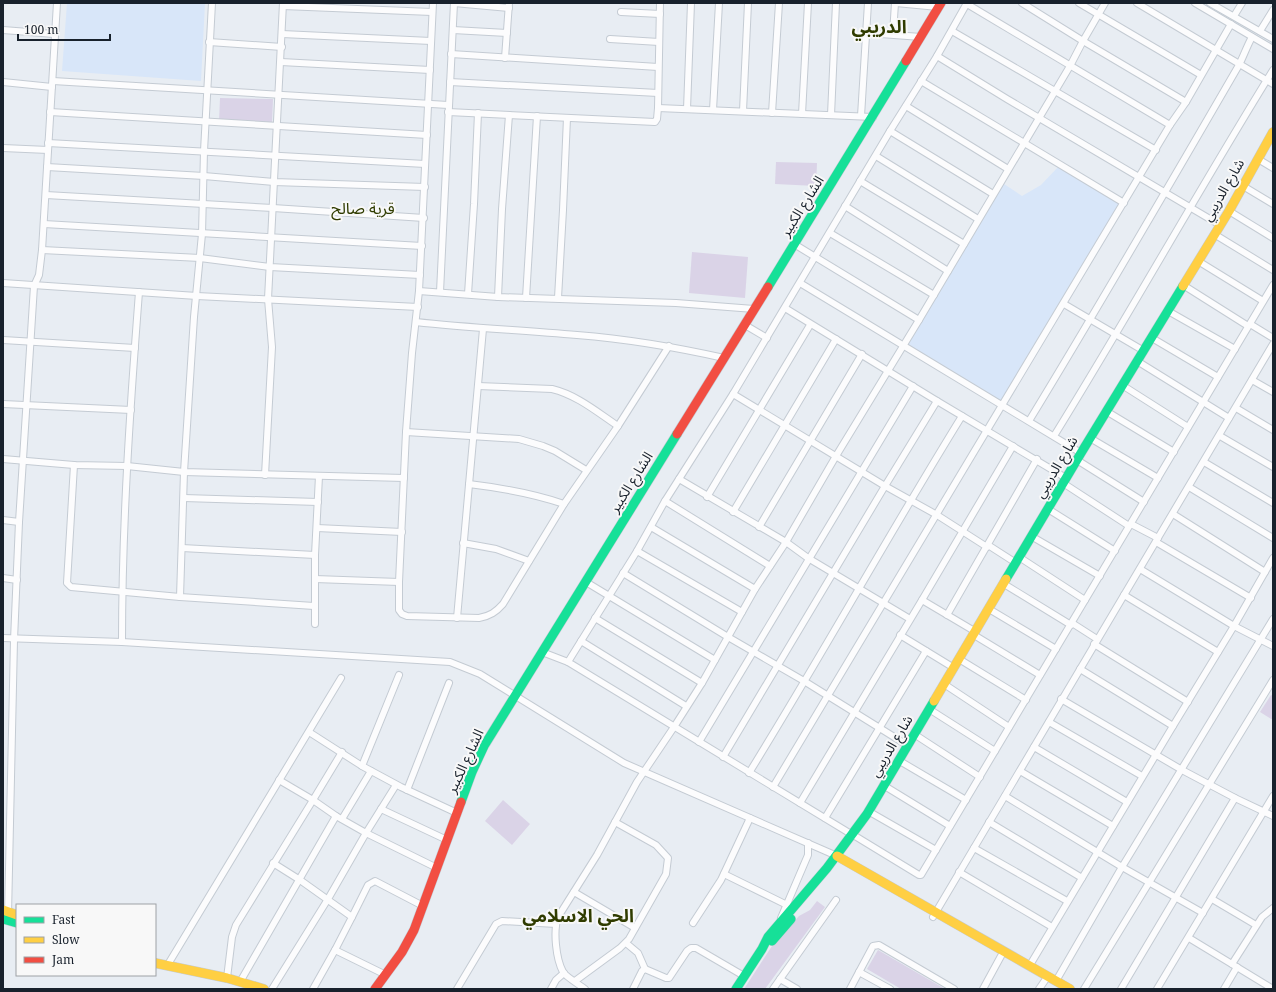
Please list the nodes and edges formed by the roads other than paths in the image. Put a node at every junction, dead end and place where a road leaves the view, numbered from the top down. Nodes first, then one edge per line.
1 (57, 3) edge
2 (212, 3) edge
3 (433, 3) edge
4 (454, 3) edge
5 (660, 3) edge
6 (691, 3) edge
7 (719, 3) edge
8 (748, 3) edge
9 (779, 3) edge
10 (808, 3) edge
11 (836, 3) edge
12 (868, 3) edge
13 (896, 3) edge
14 (1022, 3) edge
15 (1080, 3) edge
16 (1105, 3) edge
17 (1137, 3) edge
18 (1195, 3) edge
19 (1210, 3) edge
20 (1242, 3) edge
21 (923, 4) edge
22 (967, 4) edge
23 (283, 5) edge
24 (509, 5) edge
25 (939, 5) edge
26 (1273, 10) edge
27 (432, 12) junction
28 (621, 12) dead end
29 (660, 14) junction
30 (1098, 15) junction
31 (1234, 16) junction
32 (1231, 24) junction
33 (3, 30) edge
34 (453, 30) junction
35 (952, 31) junction
36 (1260, 31) junction
37 (867, 33) junction
38 (54, 34) junction
39 (282, 34) junction
40 (507, 34) junction
41 (893, 34) junction
42 (921, 37) junction
43 (1252, 37) junction
44 (610, 39) dead end
45 (1273, 39) edge
46 (431, 41) junction
47 (1083, 41) junction
48 (209, 42) junction
49 (659, 42) junction
50 (282, 47) junction
51 (1273, 49) edge
52 (1216, 50) junction
53 (451, 54) junction
54 (937, 56) junction
55 (505, 58) junction
56 (281, 62) junction
57 (1239, 65) junction
58 (1070, 66) junction
59 (658, 67) junction
60 (430, 70) junction
61 (1273, 70) edge
62 (1201, 75) junction
63 (1267, 80) junction
64 (921, 81) junction
65 (3, 82) edge
66 (450, 82) junction
67 (53, 84) junction
68 (1273, 84) edge
69 (207, 91) junction
70 (1055, 92) junction
71 (658, 93) junction
72 (278, 95) junction
73 (1186, 102) junction
74 (428, 104) junction
75 (906, 106) junction
76 (448, 108) junction
77 (658, 108) junction
78 (687, 108) junction
79 (714, 110) junction
80 (742, 111) junction
81 (50, 112) junction
82 (772, 112) junction
83 (478, 113) junction
84 (802, 114) junction
85 (509, 115) junction
86 (831, 115) junction
87 (537, 116) junction
88 (861, 116) junction
89 (873, 117) junction
90 (567, 118) junction
91 (1039, 118) junction
92 (206, 121) junction
93 (277, 125) junction
94 (1170, 125) junction
95 (890, 131) junction
96 (1273, 133) edge
97 (427, 135) junction
98 (48, 143) junction
99 (1024, 143) junction
100 (3, 148) edge
101 (48, 150) junction
102 (1156, 150) junction
103 (204, 151) junction
104 (275, 155) junction
105 (876, 156) junction
106 (1258, 159) junction
107 (425, 164) junction
108 (48, 167) junction
109 (1273, 168) edge
110 (1008, 169) junction
111 (204, 176) junction
112 (1140, 177) junction
113 (860, 181) junction
114 (274, 182) junction
115 (1243, 186) junction
116 (425, 187) junction
117 (1166, 192) junction
118 (993, 194) junction
119 (46, 195) junction
120 (1124, 203) junction
121 (204, 204) junction
122 (1273, 204) edge
123 (845, 206) junction
124 (1190, 207) junction
125 (274, 208) junction
126 (1229, 210) junction
127 (424, 218) junction
128 (978, 219) junction
129 (44, 224) junction
130 (1220, 225) junction
131 (830, 233) junction
132 (202, 234) junction
133 (1214, 234) junction
134 (271, 238) junction
135 (1273, 238) edge
136 (794, 244) junction
137 (964, 244) junction
138 (422, 246) junction
139 (42, 250) junction
140 (816, 256) junction
141 (200, 258) junction
142 (1198, 261) junction
143 (270, 267) junction
144 (1273, 270) edge
145 (948, 271) junction
146 (420, 275) junction
147 (3, 283) edge
148 (800, 283) junction
149 (1183, 285) junction
150 (1273, 285) edge
151 (34, 286) junction
152 (419, 290) junction
153 (139, 292) junction
154 (440, 292) junction
155 (468, 294) junction
156 (934, 295) junction
157 (197, 296) junction
158 (498, 297) junction
159 (526, 298) junction
160 (558, 298) junction
161 (268, 299) junction
162 (1263, 301) junction
163 (1064, 304) junction
164 (418, 307) junction
165 (785, 308) junction
166 (754, 309) junction
167 (1168, 310) junction
168 (919, 320) junction
169 (1091, 320) junction
170 (416, 322) junction
171 (810, 324) junction
172 (745, 325) junction
173 (1249, 325) junction
174 (483, 329) junction
175 (1116, 335) junction
176 (767, 338) junction
177 (1152, 338) junction
178 (1273, 338) edge
179 (3, 340) edge
180 (836, 340) junction
181 (30, 342) junction
182 (1273, 344) edge
183 (669, 346) junction
184 (903, 346) junction
185 (135, 348) junction
186 (1235, 349) junction
187 (1144, 351) junction
188 (862, 354) junction
189 (724, 358) junction
190 (1137, 361) junction
191 (888, 370) junction
192 (1218, 377) junction
193 (1252, 380) junction
194 (1122, 385) junction
195 (478, 386) junction
196 (913, 386) junction
197 (1273, 392) edge
198 (733, 394) junction
199 (937, 401) junction
200 (1203, 402) junction
201 (3, 404) edge
202 (28, 406) junction
203 (1003, 406) junction
204 (1236, 408) junction
205 (131, 410) junction
206 (760, 410) junction
207 (1106, 411) junction
208 (962, 416) junction
209 (1229, 418) junction
210 (1030, 421) junction
211 (784, 425) junction
212 (618, 426) junction
213 (1188, 427) junction
214 (1273, 430) edge
215 (406, 432) junction
216 (988, 432) junction
217 (472, 436) junction
218 (1054, 436) junction
219 (1220, 436) junction
220 (1090, 438) junction
221 (810, 440) junction
222 (1013, 446) junction
223 (1174, 452) junction
224 (836, 456) junction
225 (1079, 456) junction
226 (3, 459) edge
227 (24, 460) junction
228 (1037, 460) junction
229 (1204, 462) junction
230 (74, 465) junction
231 (127, 466) junction
232 (1273, 467) edge
233 (586, 470) junction
234 (861, 471) junction
235 (184, 472) junction
236 (265, 475) junction
237 (319, 476) junction
238 (404, 478) junction
239 (1158, 478) junction
240 (679, 479) junction
241 (1064, 481) junction
242 (469, 484) junction
243 (885, 486) junction
244 (1189, 487) junction
245 (707, 497) junction
246 (184, 498) junction
247 (910, 499) junction
248 (665, 501) junction
249 (318, 502) junction
250 (1144, 502) junction
251 (1273, 503) edge
252 (564, 504) junction
253 (1048, 509) junction
254 (733, 512) junction
255 (1173, 514) junction
256 (937, 515) junction
257 (3, 520) edge
258 (19, 522) junction
259 (1130, 525) junction
260 (651, 527) junction
261 (759, 527) junction
262 (318, 528) junction
263 (402, 532) junction
264 (963, 532) junction
265 (1032, 536) junction
266 (1273, 538) edge
267 (1157, 540) junction
268 (786, 542) junction
269 (464, 543) junction
270 (988, 546) junction
271 (182, 548) junction
272 (637, 551) junction
273 (1115, 551) junction
274 (315, 555) junction
275 (808, 558) junction
276 (1273, 558) edge
277 (1017, 560) junction
278 (529, 561) junction
279 (770, 566) junction
280 (1140, 569) junction
281 (1265, 572) junction
282 (623, 573) junction
283 (833, 573) junction
284 (1100, 576) junction
285 (3, 578) edge
286 (315, 579) junction
287 (17, 580) junction
288 (399, 582) junction
289 (586, 582) junction
290 (1004, 584) junction
291 (859, 588) junction
292 (755, 589) junction
293 (122, 592) junction
294 (608, 595) junction
295 (1124, 595) junction
296 (180, 597) junction
297 (1251, 598) junction
298 (922, 600) junction
299 (1085, 600) junction
300 (884, 603) junction
301 (314, 606) junction
302 (989, 609) junction
303 (742, 612) junction
304 (947, 615) junction
305 (457, 618) junction
306 (595, 618) junction
307 (910, 619) junction
308 (1273, 619) edge
309 (315, 624) dead end
310 (1071, 624) junction
311 (1234, 626) junction
312 (975, 633) junction
313 (900, 635) junction
314 (728, 637) junction
315 (3, 638) edge
316 (14, 640) junction
317 (1261, 640) junction
318 (581, 641) junction
319 (122, 642) junction
320 (1096, 642) junction
321 (1273, 646) edge
322 (1056, 649) junction
323 (926, 650) junction
324 (753, 651) junction
325 (542, 652) junction
326 (1218, 652) junction
327 (959, 659) junction
328 (715, 660) junction
329 (568, 662) junction
330 (778, 666) junction
331 (954, 668) junction
332 (1080, 669) junction
333 (399, 675) dead end
334 (1040, 675) junction
335 (341, 678) dead end
336 (1273, 680) edge
337 (804, 681) junction
338 (449, 682) dead end
339 (702, 683) junction
340 (944, 684) junction
341 (515, 696) junction
342 (828, 696) junction
343 (1061, 699) junction
344 (1026, 700) junction
345 (1188, 702) junction
346 (686, 706) junction
347 (929, 709) junction
348 (854, 712) junction
349 (1048, 722) junction
350 (1173, 726) junction
351 (674, 727) junction
352 (1010, 727) junction
353 (880, 728) junction
354 (309, 732) junction
355 (914, 734) junction
356 (699, 742) junction
357 (907, 745) junction
358 (1034, 747) junction
359 (995, 751) junction
360 (342, 752) junction
361 (1156, 755) junction
362 (723, 757) junction
363 (898, 760) junction
364 (362, 766) junction
365 (1182, 770) junction
366 (371, 771) junction
367 (1020, 771) junction
368 (643, 772) junction
369 (749, 773) junction
370 (1142, 776) junction
371 (980, 777) junction
372 (279, 780) junction
373 (1209, 784) junction
374 (396, 785) junction
375 (883, 785) junction
376 (773, 787) junction
377 (406, 790) junction
378 (1005, 796) junction
379 (1273, 796) edge
380 (1235, 798) junction
381 (313, 800) junction
382 (966, 800) junction
383 (1127, 802) junction
384 (800, 803) junction
385 (381, 809) junction
386 (1265, 811) junction
387 (457, 813) junction
388 (866, 815) junction
389 (336, 816) junction
390 (1273, 816) edge
391 (750, 818) junction
392 (825, 818) junction
393 (342, 819) junction
394 (615, 822) junction
395 (989, 822) junction
396 (950, 826) junction
397 (1113, 826) junction
398 (366, 833) junction
399 (853, 835) junction
400 (447, 840) junction
401 (808, 843) junction
402 (974, 848) junction
403 (936, 850) junction
404 (1097, 852) junction
405 (836, 858) junction
406 (273, 863) junction
407 (1122, 867) junction
408 (437, 868) junction
409 (959, 872) junction
410 (724, 874) junction
411 (1082, 878) junction
412 (300, 880) junction
413 (1149, 883) junction
414 (574, 892) junction
415 (1175, 897) junction
416 (328, 900) junction
417 (836, 900) dead end
418 (1212, 900) junction
419 (1067, 901) junction
420 (787, 905) junction
421 (423, 906) junction
422 (1273, 908) edge
423 (1203, 913) junction
424 (934, 914) junction
425 (8, 915) edge
426 (352, 917) junction
427 (16, 922) edge
428 (693, 923) dead end
429 (556, 924) junction
430 (1256, 925) junction
431 (777, 926) junction
432 (1052, 927) junction
433 (635, 928) junction
434 (1188, 938) junction
435 (626, 943) junction
436 (762, 949) junction
437 (336, 950) junction
438 (1001, 956) junction
439 (156, 963) edge
440 (1030, 965) junction
441 (167, 966) junction
442 (1234, 966) junction
443 (645, 969) junction
444 (859, 972) junction
445 (564, 973) junction
446 (386, 975) junction
447 (744, 976) junction
448 (227, 978) junction
449 (1046, 978) junction
450 (780, 979) junction
451 (575, 981) junction
452 (240, 982) junction
453 (1058, 985) edge
454 (264, 989) edge
455 (272, 989) edge
456 (313, 989) edge
457 (375, 989) edge
458 (457, 989) edge
459 (550, 989) edge
460 (585, 989) edge
461 (633, 989) edge
462 (736, 989) edge
463 (772, 989) edge
464 (797, 989) edge
465 (850, 989) edge
466 (890, 989) edge
467 (954, 989) edge
468 (983, 989) edge
469 (1039, 989) edge
470 (1070, 989) edge
471 (1084, 989) edge
472 (1121, 989) edge
473 (1157, 989) edge
474 (1224, 989) edge
475 (1273, 989) edge

1 - 38 street
2 - 48 street
3 - 27 street
4 - 24 street
4 - 34 street
5 - 29 street
6 - 78 street
7 - 79 street
8 - 80 street
9 - 82 street
10 - 84 street
11 - 86 street
12 - 37 street
13 - 21 street
13 - 41 street
14 - 47 street
15 - 30 street
16 - 30 street
17 - 52 street
18 - 32 street
19 - 31 street
20 - 31 street
21 - 25 street
22 - 35 street
22 - 58 street
23 - 27 street
23 - 39 street
24 - 40 street
25 - 42 street, الشارع الكبير
26 - 36 street
27 - 46 street
28 - 29 street
29 - 49 street
30 - 47 street
30 - 62 street
31 - 36 street
32 - 43 street
32 - 52 street
33 - 38 street
34 - 40 street
34 - 53 street
35 - 54 street
35 - 70 street
36 - 45 street
37 - 41 street
37 - 88 street
38 - 67 street
39 - 46 street
39 - 50 street
40 - 55 street
41 - 42 street
42 - 89 street, الشارع الكبير
43 - 51 street
43 - 57 street
44 - 49 street
46 - 60 street
47 - 58 street
47 - 73 street
48 - 50 street
48 - 69 street
49 - 59 street
50 - 56 street
52 - 57 street
52 - 62 street
53 - 55 street
53 - 66 street
54 - 64 street
54 - 91 street
55 - 59 street
56 - 60 street
56 - 72 street
57 - 63 street
57 - 117 street
58 - 70 street
58 - 94 street
59 - 71 street
60 - 74 street
61 - 63 street
62 - 73 street
63 - 68 street
63 - 124 street
64 - 75 street
64 - 99 street
65 - 67 street
66 - 71 street
66 - 76 street
67 - 69 street
67 - 81 street
69 - 72 street
69 - 92 street
70 - 91 street
70 - 102 street
71 - 77 street
72 - 74 street
72 - 93 street
73 - 94 street
74 - 76 street
74 - 97 street
75 - 95 street
75 - 110 street
76 - 83 street
76 - 154 street
77 - 78 street
77 - 90 street
78 - 79 street
79 - 80 street
80 - 82 street
81 - 92 street
81 - 98 street
82 - 84 street
83 - 85 street
83 - 155 street
84 - 86 street
85 - 87 street
85 - 158 street
86 - 88 street
87 - 90 street
87 - 159 street
88 - 89 street
89 - 136 street, الشارع الكبير
90 - 160 street
91 - 99 street
91 - 112 street
92 - 93 street
92 - 103 street
93 - 97 street
93 - 104 street
94 - 102 street
95 - 105 street
95 - 118 street
96 - 106 street, شارع الدريبي
97 - 107 street
98 - 101 street
98 - 103 street
99 - 110 street
99 - 120 street
100 - 101 street
101 - 108 street
102 - 112 street
103 - 104 street
103 - 111 street
104 - 107 street
104 - 114 street
105 - 113 street
105 - 128 street
106 - 109 street
106 - 115 street, شارع الدريبي
107 - 116 street
108 - 111 street
108 - 119 street
110 - 118 street
111 - 114 street
111 - 121 street
112 - 117 street
112 - 120 street
113 - 123 street
113 - 137 street
114 - 116 street
114 - 125 street
115 - 122 street
115 - 126 street, شارع الدريبي
116 - 127 street
117 - 124 street
117 - 169 street
118 - 128 street
119 - 121 street
119 - 129 street
120 - 163 street
121 - 125 street
121 - 132 street
123 - 131 street
123 - 145 street
124 - 130 street
124 - 175 street
125 - 127 street
125 - 134 street
126 - 130 street, شارع الدريبي
126 - 135 street
127 - 138 street
128 - 137 street
129 - 132 street
129 - 139 street
130 - 133 street, شارع الدريبي
131 - 140 street
131 - 156 street
132 - 134 street
132 - 141 street
133 - 142 street, شارع الدريبي
133 - 144 street
134 - 138 street
134 - 143 street
136 - 140 street
136 - 166 street, الشارع الكبير
137 - 145 street
138 - 146 street
139 - 141 street
139 - 151 street
140 - 148 street
140 - 168 street
141 - 143 street
141 - 157 street
142 - 149 street, شارع الدريبي
142 - 162 street
143 - 146 street
143 - 161 street
145 - 156 street
146 - 152 street
147 - 151 street
148 - 165 street
148 - 184 street
149 - 167 street, شارع الدريبي
149 - 173 street
150 - 162 street
151 - 153 street
151 - 181 street
152 - 154 street
152 - 164 street
153 - 157 street
153 - 185 street
154 - 155 street
155 - 158 street
156 - 168 street
157 - 161 street
157 - 235 street
158 - 159 street
159 - 160 street
160 - 166 street
161 - 164 street
161 - 236 street
162 - 173 street
163 - 169 street
163 - 203 street
164 - 170 street
165 - 171 street
165 - 176 street
166 - 172 street, الشارع الكبير
167 - 177 street, شارع الدريبي
167 - 186 street
168 - 184 street
169 - 175 street
169 - 210 street
170 - 174 street
170 - 215 street
171 - 180 street
171 - 206 street
172 - 176 street
172 - 189 street, الشارع الكبير
173 - 178 street
173 - 186 street
174 - 183 street
174 - 195 street
175 - 187 street
175 - 218 street
176 - 198 street
177 - 187 street, شارع الدريبي
177 - 192 street
179 - 181 street
180 - 188 street
180 - 211 street
181 - 185 street
181 - 202 street
182 - 193 street
183 - 189 street
183 - 212 street
184 - 191 street
184 - 203 street
185 - 205 street
186 - 192 street
187 - 190 street, شارع الدريبي
188 - 191 street
188 - 221 street
189 - 289 street, الشارع الكبير
190 - 194 street, شارع الدريبي
190 - 200 street
191 - 196 street
191 - 224 street
192 - 200 street
193 - 197 street
193 - 204 street
194 - 207 street, شارع الدريبي
194 - 213 street
195 - 212 street
195 - 217 street
196 - 199 street
196 - 234 street
198 - 206 street
198 - 240 street
199 - 208 street
199 - 243 street
200 - 209 street
200 - 213 street
201 - 202 street
202 - 205 street
202 - 227 street
203 - 210 street
203 - 216 street
204 - 209 street
204 - 214 street
205 - 231 street
206 - 211 street
206 - 245 street
207 - 220 street, شارع الدريبي
207 - 223 street
208 - 216 street
208 - 247 street
209 - 219 street
210 - 218 street
211 - 221 street
211 - 254 street
212 - 233 street
213 - 223 street
215 - 217 street
215 - 238 street
216 - 222 street
216 - 256 street
217 - 233 street
217 - 242 street
218 - 225 street
219 - 229 street
219 - 232 street
220 - 225 street, شارع الدريبي
220 - 239 street
221 - 224 street
221 - 261 street
222 - 228 street
222 - 264 street
223 - 239 street
224 - 234 street
224 - 268 street
225 - 241 street, شارع الدريبي
225 - 250 street
226 - 227 street
227 - 230 street
227 - 258 street
228 - 241 street
228 - 270 street
229 - 244 street
229 - 251 street
230 - 231 street
230 - 293 street
231 - 235 street
231 - 293 street
233 - 252 street
234 - 243 street
234 - 275 street
235 - 236 street
235 - 246 street
236 - 237 street
237 - 238 street
237 - 249 street
238 - 263 street
239 - 250 street
240 - 245 street
240 - 248 street
241 - 253 street, شارع الدريبي
241 - 259 street
242 - 252 street
242 - 269 street
243 - 247 street
243 - 283 street
244 - 255 street
244 - 266 street
245 - 254 street
246 - 249 street
246 - 271 street
247 - 256 street
247 - 291 street
248 - 260 street
248 - 279 street
249 - 262 street
250 - 259 street
252 - 278 street
253 - 265 street, شارع الدريبي
253 - 273 street
254 - 261 street
255 - 267 street
255 - 281 street
256 - 264 street
256 - 300 street
257 - 258 street
258 - 287 street
259 - 267 street
259 - 273 street
260 - 272 street
260 - 292 street
261 - 268 street
262 - 263 street
262 - 274 street
263 - 288 street
264 - 270 street
264 - 298 street
265 - 277 street, شارع الدريبي
265 - 284 street
267 - 280 street
267 - 297 street
268 - 275 street
268 - 279 street
269 - 278 street
269 - 305 street
270 - 277 street
270 - 304 street
271 - 274 street
271 - 296 street
272 - 282 street
272 - 303 street
273 - 284 street
274 - 286 street
275 - 283 street
275 - 324 street
276 - 281 street
277 - 290 street, شارع الدريبي
277 - 299 street
278 - 305 street
279 - 292 street
280 - 295 street
280 - 311 street
281 - 297 street
282 - 294 street
282 - 314 street
283 - 291 street
283 - 330 street
284 - 299 street
285 - 287 street
286 - 288 street
286 - 301 street
287 - 316 street
288 - 305 street
289 - 294 street
289 - 325 street, الشارع الكبير
290 - 302 street, شارع الدريبي
290 - 310 street
291 - 300 street
291 - 337 street
292 - 303 street
293 - 296 street
293 - 319 street
294 - 306 street
294 - 328 street
295 - 320 street
295 - 326 street
296 - 301 street
297 - 311 street
298 - 304 street
298 - 307 street
299 - 310 street
300 - 307 street
300 - 342 street
301 - 309 street
302 - 312 street, شارع الدريبي
302 - 322 street
303 - 314 street
304 - 312 street
306 - 318 street
306 - 339 street
307 - 313 street
308 - 317 street
310 - 320 street
310 - 322 street
311 - 317 street
311 - 326 street
312 - 327 street, شارع الدريبي
312 - 334 street
313 - 323 street
313 - 348 street
314 - 324 street
314 - 328 street
315 - 316 street
316 - 319 street
316 - 425 street
317 - 321 street
317 - 365 street
318 - 329 street
318 - 346 street
319 - 341 street
320 - 332 street
320 - 345 street
322 - 334 street
323 - 331 street
323 - 353 street
324 - 330 street
324 - 356 street
325 - 329 street
325 - 341 street, الشارع الكبير
326 - 345 street
327 - 331 street, شارع الدريبي
327 - 344 street
328 - 339 street
329 - 351 street
330 - 337 street
330 - 362 street
331 - 340 street, شارع الدريبي
332 - 343 street
332 - 350 street
333 - 364 street
334 - 344 street
335 - 354 street
336 - 373 street
337 - 342 street
337 - 369 street
338 - 377 street
339 - 346 street
340 - 347 street, شارع الدريبي
340 - 352 street
341 - 368 street
341 - 387 street, الشارع الكبير
342 - 348 street
342 - 376 street
343 - 349 street
343 - 361 street
344 - 352 street
345 - 350 street
346 - 351 street
347 - 355 street, شارع الدريبي
347 - 359 street
348 - 353 street
348 - 384 street
349 - 358 street
349 - 370 street
350 - 361 street
351 - 356 street
351 - 368 street
352 - 359 street
353 - 357 street
353 - 392 street
354 - 360 street
354 - 372 street
355 - 357 street, شارع الدريبي
355 - 371 street
356 - 362 street
357 - 363 street, شارع الدريبي
358 - 367 street
358 - 383 street
359 - 371 street
360 - 364 street
360 - 381 street
361 - 365 street
361 - 370 street
362 - 369 street
363 - 375 street, شارع الدريبي
363 - 382 street
364 - 366 street
365 - 373 street
365 - 407 street
366 - 374 street
366 - 393 street
367 - 378 street
367 - 397 street
368 - 391 street
368 - 394 street
369 - 376 street
370 - 383 street
371 - 382 street
372 - 381 street
372 - 441 street
373 - 380 street
373 - 413 street
374 - 377 street
374 - 385 street
375 - 388 street, شارع الدريبي
375 - 396 street
376 - 384 street
377 - 387 street
378 - 395 street
378 - 404 street
379 - 386 street
380 - 386 street
380 - 415 street
381 - 389 street
381 - 406 street
382 - 396 street
383 - 397 street
384 - 392 street
385 - 398 street
385 - 400 street
386 - 390 street
386 - 418 street
387 - 400 street, الشارع الكبير
388 - 399 street, شارع الدريبي
388 - 403 street
389 - 393 street
389 - 412 street
391 - 401 street
391 - 410 street
392 - 399 street
393 - 398 street
394 - 414 street
394 - 433 street
395 - 402 street
395 - 411 street
396 - 403 street
397 - 404 street
398 - 408 street
398 - 416 street
399 - 403 street
399 - 405 street, شارع الدريبي
400 - 408 street, الشارع الكبير
401 - 405 street
401 - 420 street
402 - 409 street
402 - 419 street
404 - 407 street
404 - 411 street
405 - 424 street
405 - 431 street
405 - 436 street
406 - 412 street
406 - 448 street
407 - 413 street
407 - 453 street
408 - 421 street, الشارع الكبير
409 - 424 street
409 - 432 street
410 - 420 street
410 - 428 street
411 - 419 street
412 - 416 street
412 - 452 street
413 - 415 street
413 - 471 street
414 - 429 street
414 - 433 street
415 - 423 street
415 - 472 street
416 - 426 street
416 - 455 street
417 - 450 street
418 - 423 street
418 - 430 street
419 - 432 street
420 - 431 street
421 - 426 street
421 - 446 street, الشارع الكبير
422 - 430 street
423 - 434 street
424 - 438 street
424 - 440 street
425 - 427 street
426 - 437 street
429 - 445 street
429 - 458 street
430 - 442 street
431 - 436 street
432 - 440 street
433 - 435 street
434 - 442 street
434 - 473 street
435 - 443 street
435 - 451 street
436 - 447 street
437 - 446 street
437 - 456 street
438 - 449 street
438 - 468 street
439 - 441 street
440 - 449 street
441 - 448 street
442 - 474 street
442 - 475 street
443 - 447 street
443 - 461 street
444 - 465 street
444 - 466 street
444 - 467 street
445 - 451 street
445 - 459 street
446 - 457 street, الشارع الكبير
447 - 462 street
448 - 452 street
449 - 453 street
449 - 469 street
450 - 463 street
450 - 464 street
451 - 460 street
452 - 454 street
453 - 470 street

